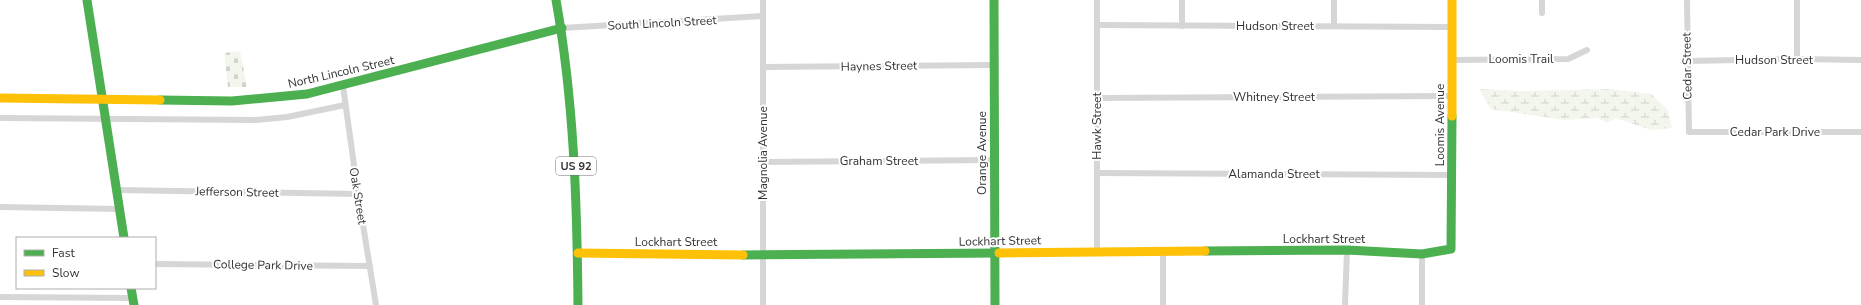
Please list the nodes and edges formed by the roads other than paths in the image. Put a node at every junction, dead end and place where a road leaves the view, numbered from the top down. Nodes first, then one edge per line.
1 (87, 0) edge
2 (556, 0) edge
3 (763, 0) edge
4 (994, 0) edge
5 (1097, 0) edge
6 (1182, 0) edge
7 (1334, 0) edge
8 (1452, 0) edge
9 (1542, 0) edge
10 (1687, 0) edge
11 (1797, 0) edge
12 (1542, 12) dead end
13 (763, 16) junction
14 (1098, 26) junction
15 (1182, 26) junction
16 (1334, 26) junction
17 (562, 28) junction
18 (1452, 28) junction
19 (1588, 50) dead end
20 (1797, 59) junction
21 (1452, 60) junction
22 (1861, 60) edge
23 (1687, 61) junction
24 (994, 65) junction
25 (763, 67) junction
26 (343, 86) junction
27 (1452, 96) junction
28 (0, 98) edge
29 (101, 98) junction
30 (1097, 98) junction
31 (345, 105) junction
32 (0, 118) edge
33 (105, 119) junction
34 (1688, 132) joint
35 (1861, 132) edge
36 (994, 160) junction
37 (763, 162) junction
38 (1097, 173) junction
39 (1451, 175) junction
40 (116, 190) junction
41 (358, 194) junction
42 (0, 207) edge
43 (119, 209) junction
44 (124, 237) edge
45 (1451, 249) joint
46 (1347, 250) junction
47 (1097, 251) junction
48 (1163, 252) junction
49 (578, 253) junction
50 (994, 253) junction
51 (1422, 254) junction
52 (763, 255) junction
53 (156, 264) edge
54 (370, 266) junction
55 (131, 289) edge
56 (0, 297) edge
57 (133, 301) edge
58 (376, 305) edge
59 (578, 305) edge
60 (764, 305) edge
61 (994, 305) edge
62 (1163, 305) edge
63 (1345, 305) edge
64 (1422, 305) edge

1 - 29 street
2 - 17 street, US 92
3 - 13 street, Magnolia Avenue
4 - 24 street, Orange Avenue
5 - 14 street, Hawk Street
6 - 15 street
7 - 16 street
8 - 18 street, Loomis Avenue
9 - 12 street
10 - 23 street, Cedar Street
11 - 20 street
13 - 17 street, South Lincoln Street
13 - 25 street, Magnolia Avenue
14 - 15 street, Hudson Street
14 - 30 street, Hawk Street
15 - 16 street, Hudson Street
16 - 18 street, Hudson Street
17 - 26 street, North Lincoln Street
17 - 49 street, US 92
18 - 21 street, Loomis Avenue
19 - 21 street, Loomis Trail
20 - 22 street, Hudson Street
20 - 23 street, Hudson Street
21 - 27 street, Loomis Avenue
23 - 34 street, Cedar Street
24 - 25 street, Haynes Street
24 - 36 street, Orange Avenue
25 - 37 street, Magnolia Avenue
26 - 29 street, North Lincoln Street
26 - 31 street, Oak Street
27 - 30 street, Whitney Street
27 - 39 street, Loomis Avenue
28 - 29 street, North Lincoln Street
29 - 33 street
30 - 38 street, Hawk Street
31 - 33 street
31 - 41 street, Oak Street
32 - 33 street
33 - 40 street
34 - 35 street, Cedar Park Drive
36 - 37 street, Graham Street
36 - 50 street, Orange Avenue
37 - 52 street, Magnolia Avenue
38 - 39 street, Alamanda Street
38 - 47 street, Hawk Street
39 - 45 street, Loomis Avenue
40 - 41 street, Jefferson Street
40 - 43 street
41 - 54 street, Oak Street
42 - 43 street
43 - 44 street
45 - 51 street, Lockhart Street
46 - 48 street, Lockhart Street
46 - 51 street, Lockhart Street
46 - 63 street
47 - 48 street, Lockhart Street
47 - 50 street, Lockhart Street
48 - 62 street
49 - 52 street, Lockhart Street
49 - 59 street, US 92
50 - 52 street, Lockhart Street
50 - 61 street, Orange Avenue
51 - 64 street
52 - 60 street, Magnolia Avenue
53 - 54 street, College Park Drive
54 - 58 street, Oak Street
55 - 57 street
56 - 57 street

